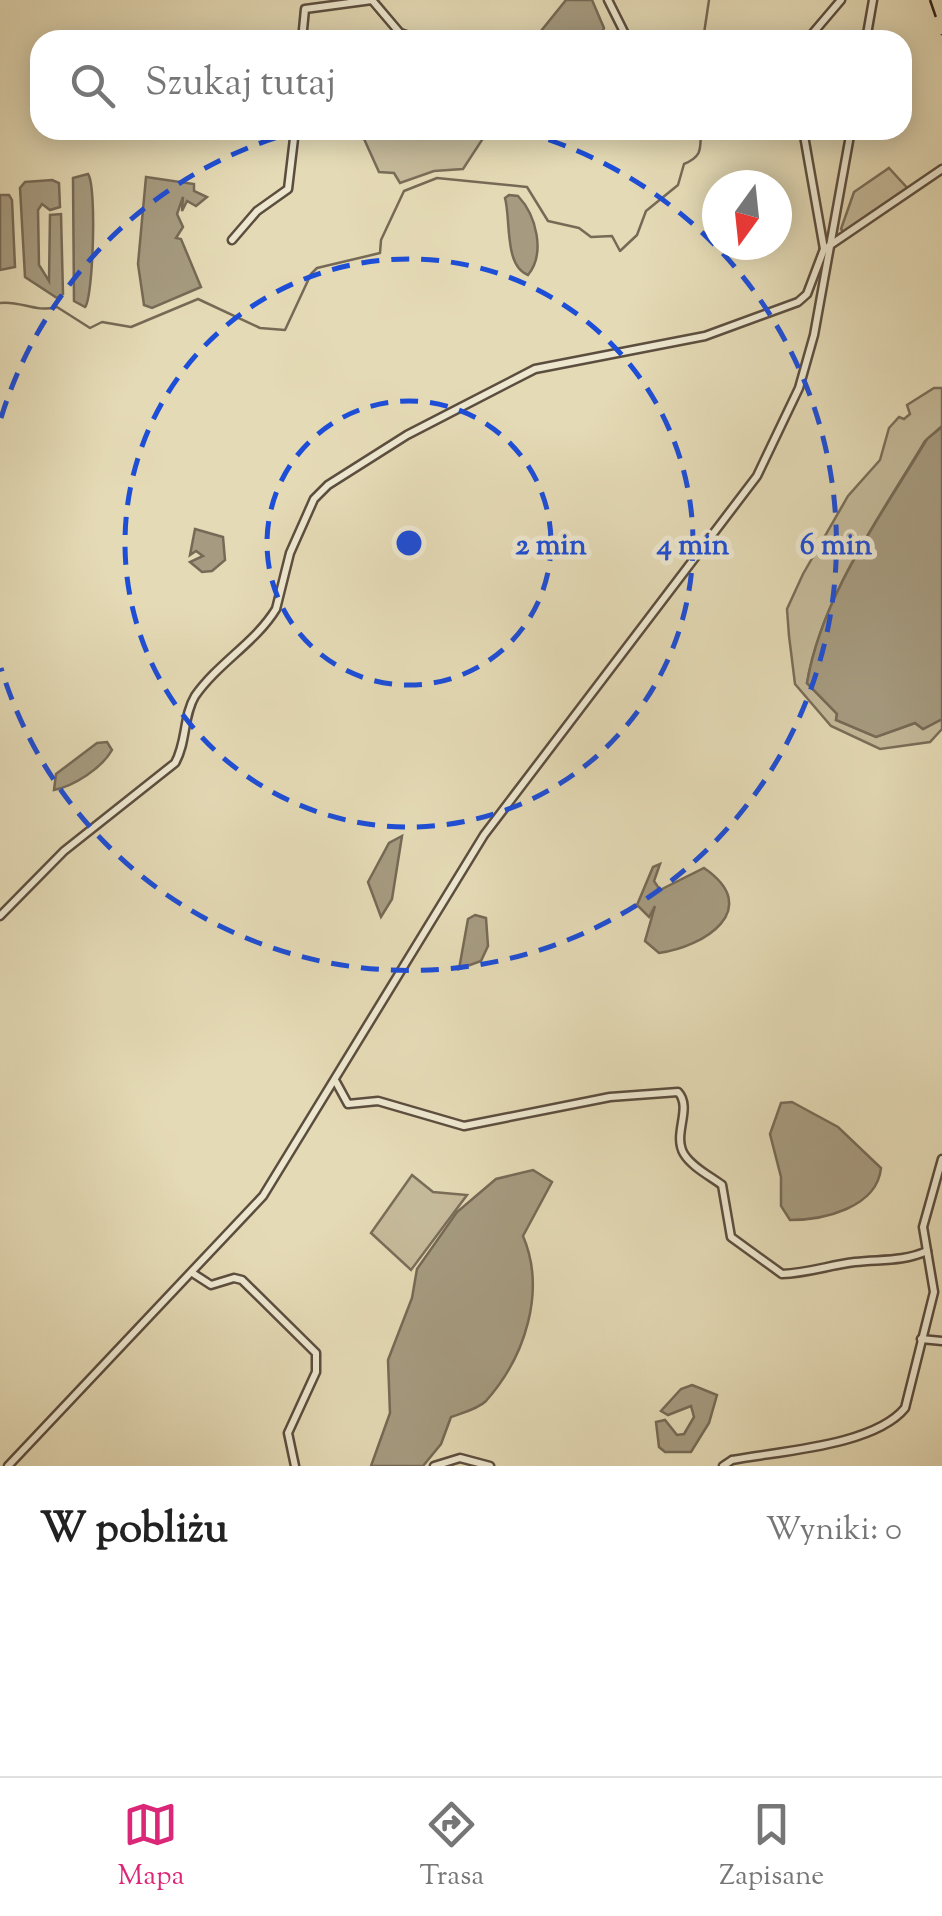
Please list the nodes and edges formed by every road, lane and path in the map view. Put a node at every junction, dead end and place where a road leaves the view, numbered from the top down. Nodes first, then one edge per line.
1 (372, 0) edge
2 (608, 0) edge
3 (841, 0) edge
4 (873, 0) edge
5 (303, 30) edge
6 (398, 30) edge
7 (623, 30) edge
8 (816, 30) edge
9 (868, 30) edge
10 (294, 140) edge
11 (805, 140) edge
12 (849, 140) edge
13 (942, 169) edge
14 (232, 240) dead end
15 (828, 248) junction
16 (0, 916) edge
17 (336, 1081) junction
18 (942, 1159) edge
19 (927, 1251) junction
20 (194, 1274) junction
21 (921, 1339) junction
22 (942, 1341) edge
23 (8, 1466) edge
24 (295, 1466) edge
25 (434, 1466) edge
26 (490, 1466) edge
27 (723, 1466) edge

1 - 5 street
1 - 6 street
2 - 7 street
3 - 8 street
4 - 9 street
10 - 14 street
11 - 15 street
12 - 15 street
13 - 15 street
15 - 16 street
15 - 17 street
17 - 19 street
17 - 20 street
18 - 19 street
19 - 21 street
20 - 23 street
20 - 24 street
21 - 22 street
21 - 27 street
25 - 26 street

